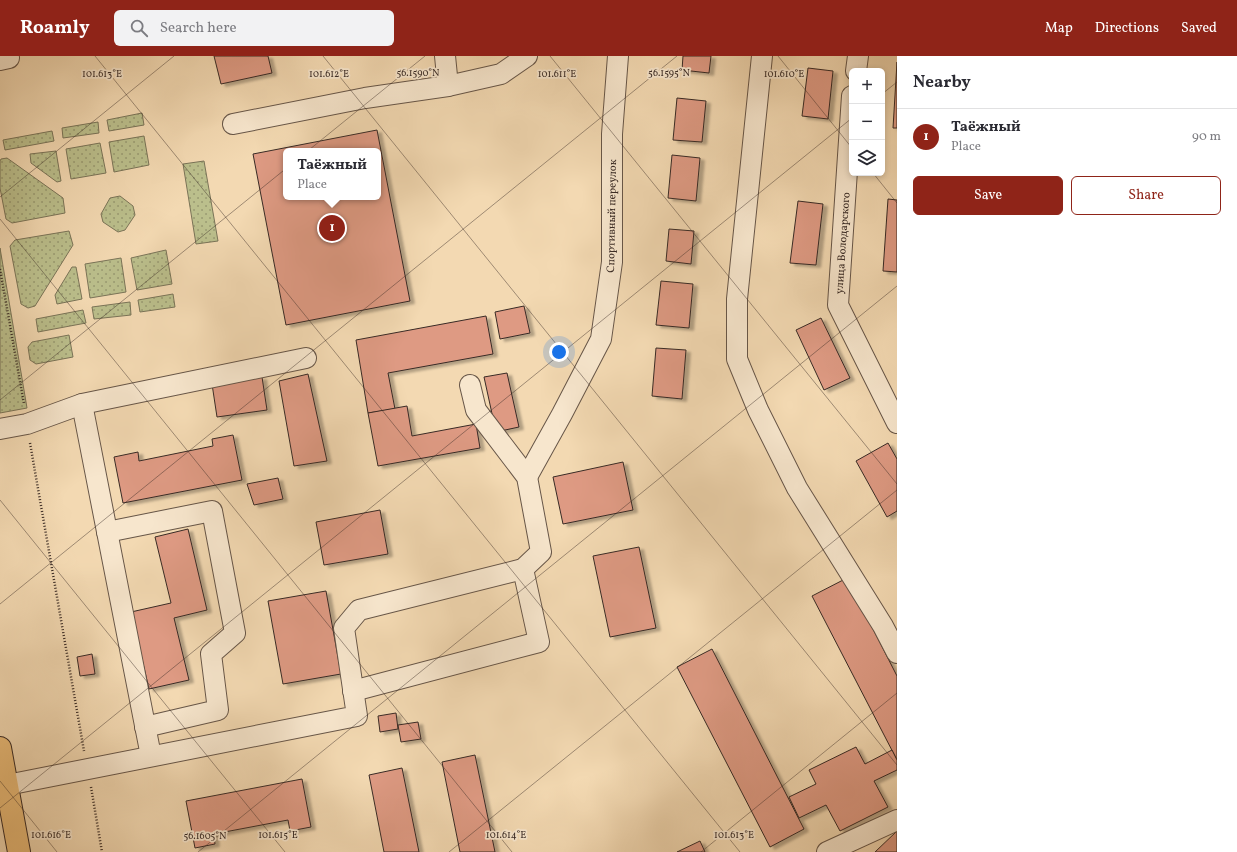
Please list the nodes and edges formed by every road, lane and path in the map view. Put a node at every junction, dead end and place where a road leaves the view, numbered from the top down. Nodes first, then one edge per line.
1 (445, 56) edge
2 (527, 56) edge
3 (618, 56) edge
4 (762, 56) edge
5 (858, 56) edge
6 (856, 68) edge
7 (448, 86) junction
8 (851, 104) edge
9 (233, 124) dead end
10 (0, 269) edge
11 (306, 358) dead end
12 (470, 385) dead end
13 (82, 404) junction
14 (897, 423) edge
15 (27, 424) junction
16 (0, 429) edge
17 (527, 477) junction
18 (107, 532) junction
19 (524, 569) junction
20 (897, 653) edge
21 (353, 691) junction
22 (145, 727) junction
23 (0, 748) edge
24 (151, 756) junction
25 (87, 768) junction
26 (7, 785) junction
27 (897, 820) edge
28 (19, 852) edge
29 (102, 852) edge
30 (827, 852) edge

1 - 7 street
2 - 7 street
3 - 17 street, Спортивный переулок
4 - 20 street
5 - 6 street
7 - 9 street
8 - 14 street, улица Володарского
10 - 15 path
11 - 13 street
12 - 17 street
13 - 15 street
13 - 18 street
15 - 16 street
15 - 25 path
17 - 19 street
18 - 22 street
18 - 22 street
19 - 21 street
19 - 21 street
21 - 24 street
22 - 24 street
23 - 26 main road
24 - 25 street
25 - 26 street
25 - 29 path
26 - 28 main road
27 - 30 street

